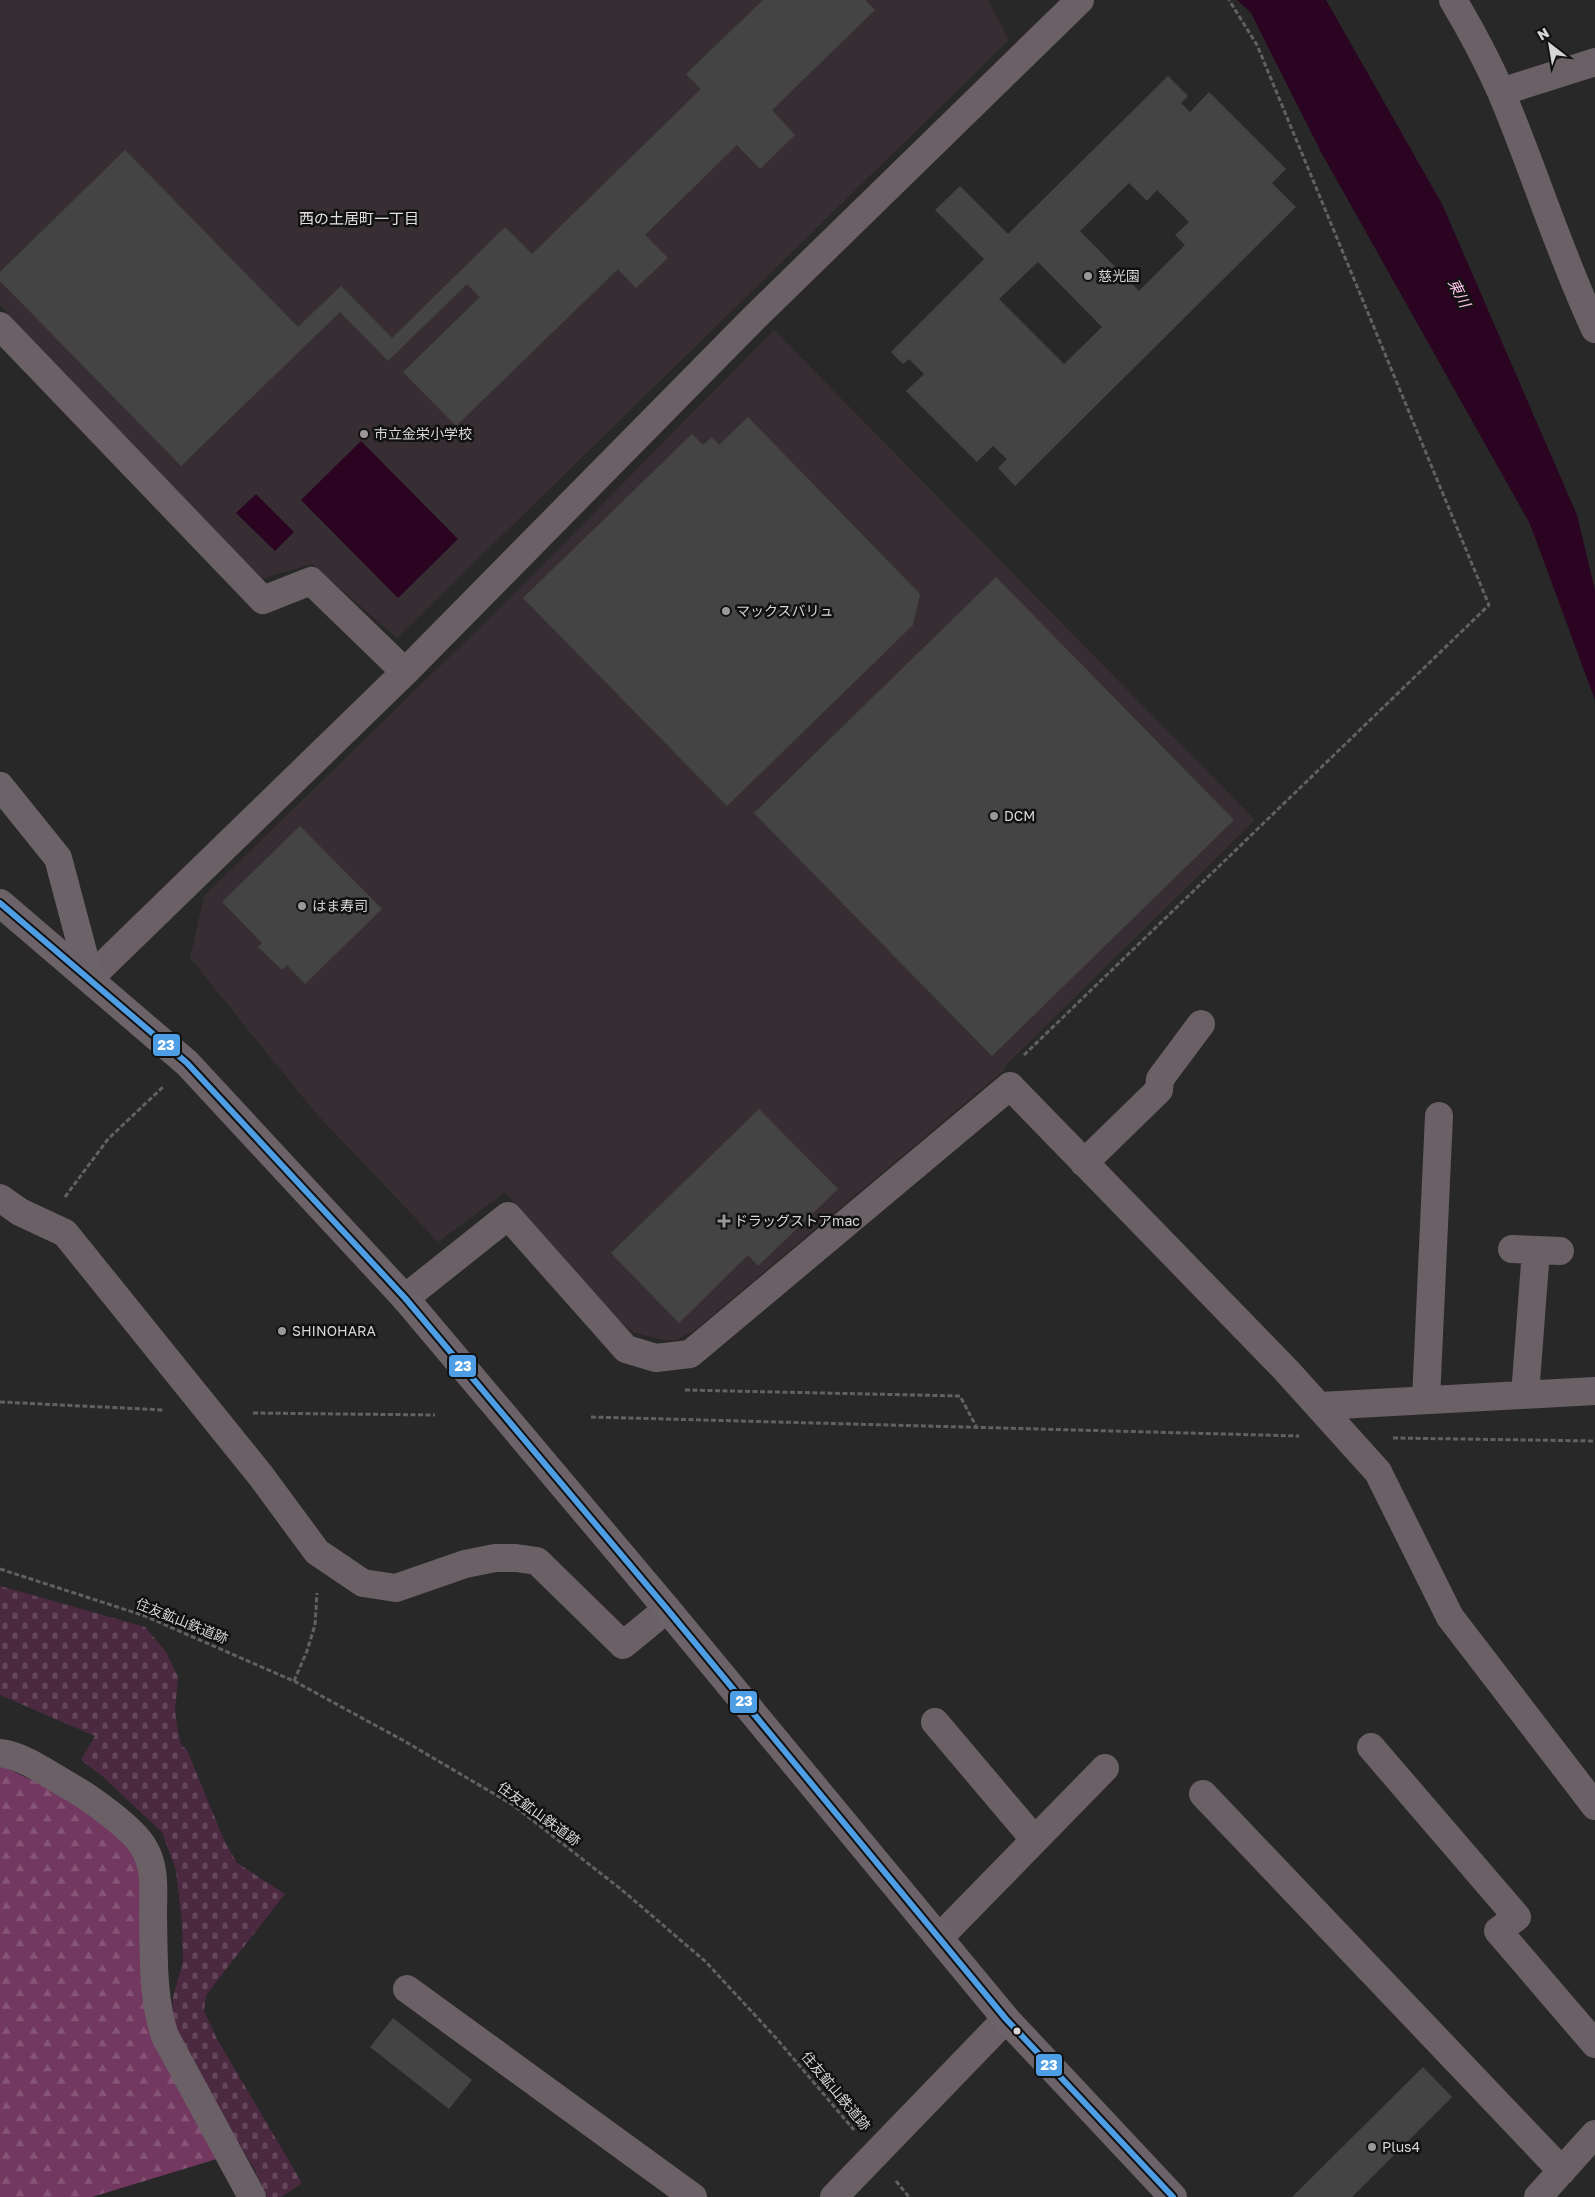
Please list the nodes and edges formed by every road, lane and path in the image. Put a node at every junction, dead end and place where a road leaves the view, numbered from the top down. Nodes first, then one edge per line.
1 (1080, 0) edge
2 (1229, 0) edge
3 (1454, 0) edge
4 (1595, 62) edge
5 (1500, 92) junction
6 (1595, 329) edge
7 (5, 340) edge
8 (405, 672) junction
9 (0, 786) edge
10 (0, 903) edge
11 (90, 978) junction
12 (1201, 1024) dead end
13 (187, 1063) junction
14 (1010, 1086) junction
15 (1439, 1116) dead end
16 (1084, 1163) junction
17 (0, 1198) edge
18 (47, 1225) junction
19 (1536, 1250) dead end
20 (405, 1298) junction
21 (690, 1354) junction
22 (1595, 1391) edge
23 (1526, 1395) junction
24 (1426, 1400) junction
25 (1320, 1406) junction
26 (591, 1417) dead end
27 (976, 1426) junction
28 (1349, 1437) junction
29 (1595, 1441) edge
30 (317, 1552) junction
31 (0, 1569) edge
32 (667, 1609) junction
33 (294, 1680) junction
34 (935, 1722) dead end
35 (1370, 1746) dead end
36 (0, 1753) edge
37 (1105, 1768) dead end
38 (1203, 1794) dead end
39 (1595, 1806) edge
40 (1034, 1839) junction
41 (939, 1938) junction
42 (407, 1989) dead end
43 (1006, 2019) junction
44 (1595, 2044) edge
45 (1595, 2134) edge
46 (874, 2153) junction
47 (1562, 2171) junction
48 (252, 2197) edge
49 (693, 2197) edge
50 (834, 2197) edge
51 (909, 2197) edge
52 (1173, 2197) edge
53 (1538, 2197) edge

1 - 8 street
2 - 14 path
3 - 5 street
4 - 5 street
5 - 6 street
7 - 8 street
8 - 11 street
9 - 11 main road
10 - 11 main road
11 - 13 main road
12 - 16 street
13 - 18 path
13 - 20 main road
14 - 16 street
14 - 21 street
15 - 24 street
16 - 25 street
17 - 18 street
18 - 30 street
19 - 23 street
20 - 21 street
20 - 32 main road
21 - 27 path
22 - 23 street
23 - 24 street
24 - 25 street
25 - 28 street
26 - 27 path
27 - 28 path
28 - 29 path
28 - 39 street
30 - 32 street
30 - 33 path
31 - 33 path, 住友鉱山鉄道跡
32 - 41 main road
33 - 46 path, 住友鉱山鉄道跡
34 - 40 street
35 - 44 street
36 - 48 street
37 - 40 street
38 - 47 street
40 - 41 street
41 - 43 main road
42 - 49 street
43 - 46 street
43 - 52 main road
45 - 47 street
46 - 50 street
46 - 51 path, 住友鉱山鉄道跡
47 - 53 street

